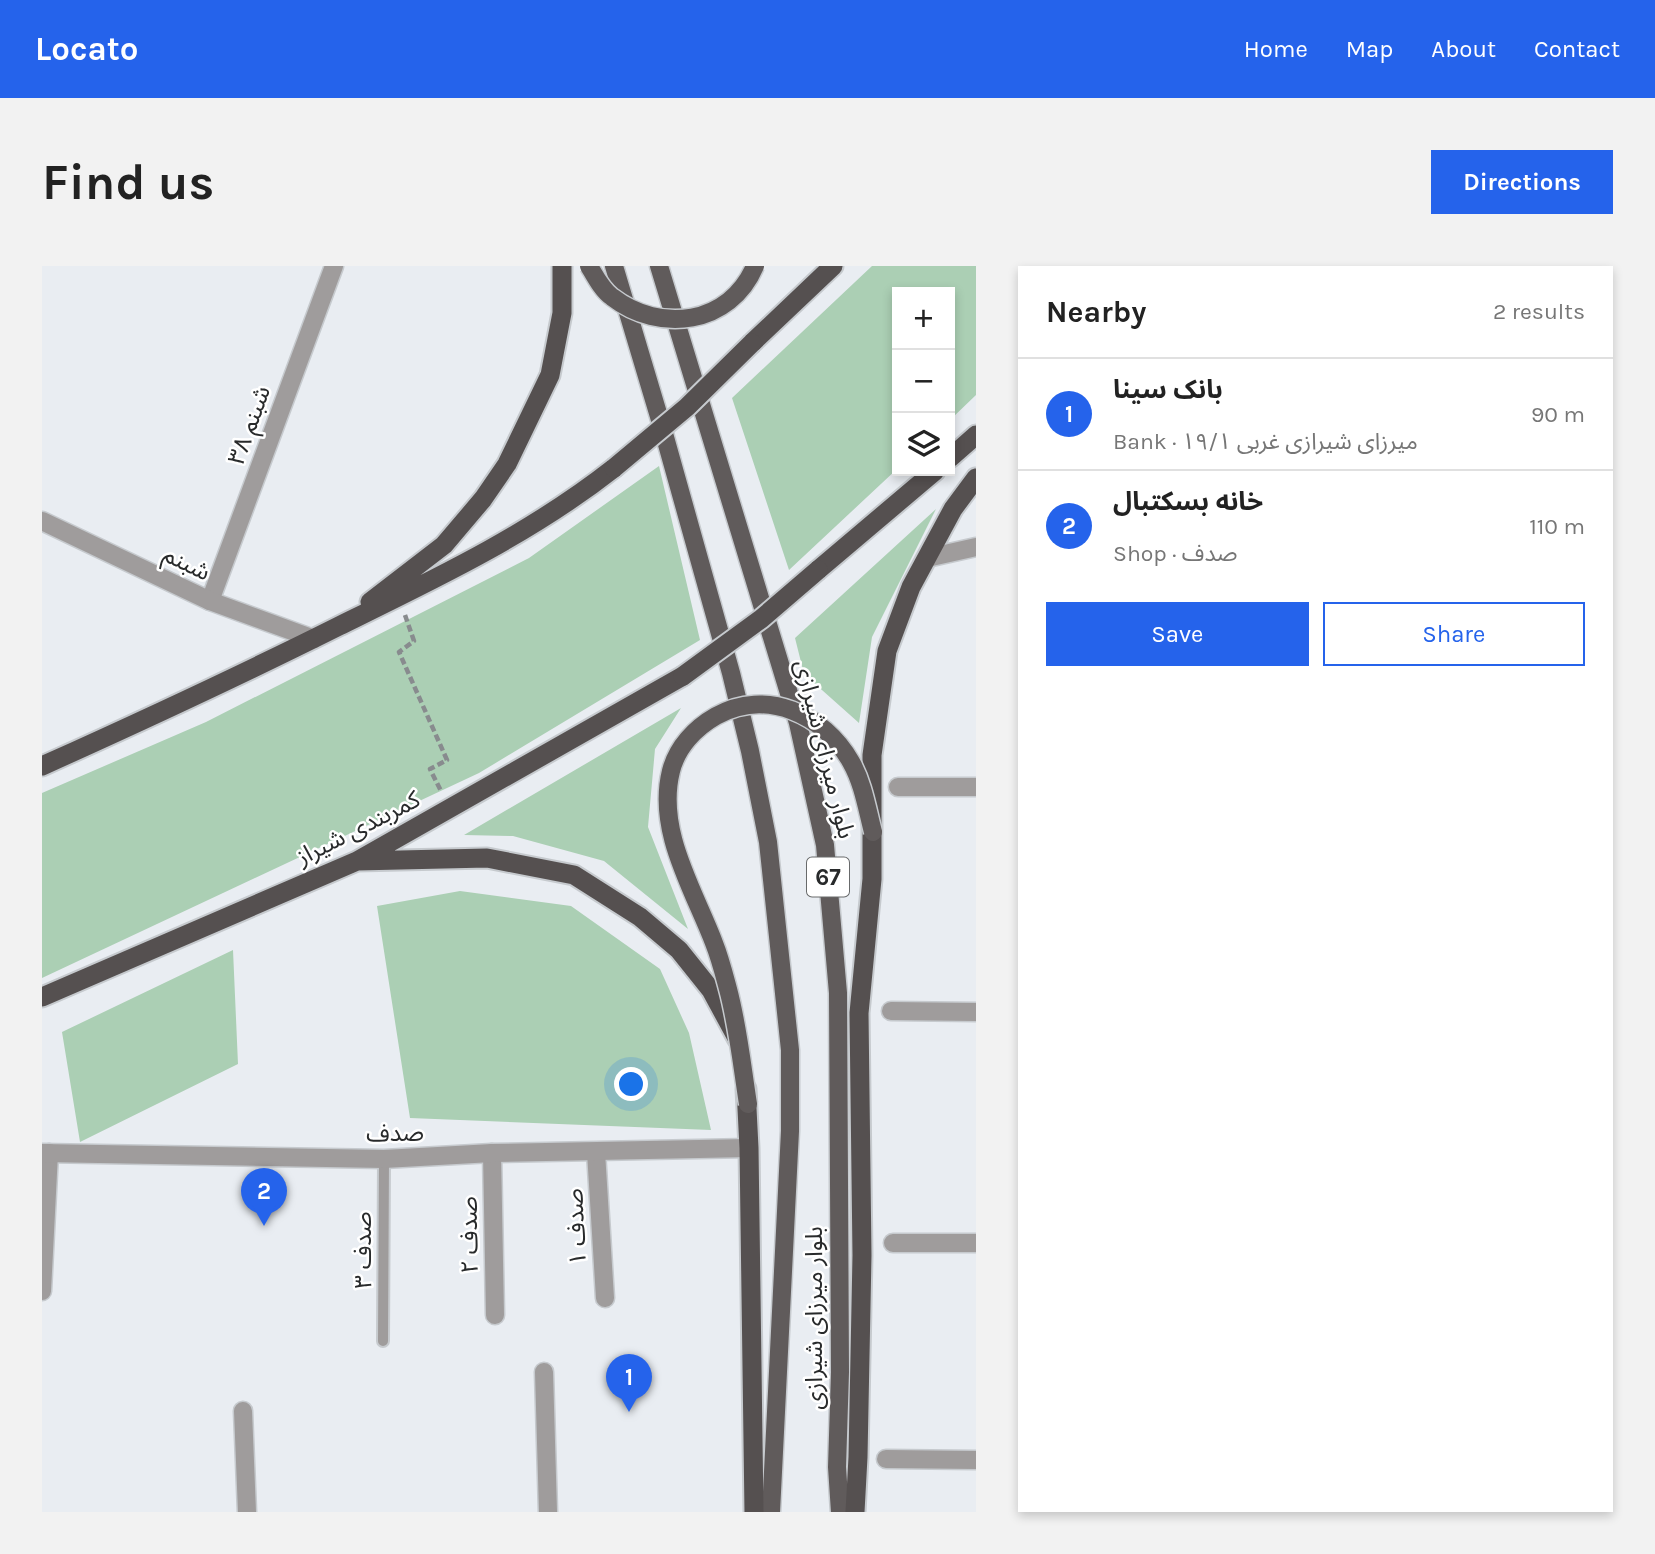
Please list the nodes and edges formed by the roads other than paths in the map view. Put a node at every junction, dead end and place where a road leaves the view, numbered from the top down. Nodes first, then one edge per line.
1 (334, 266) edge
2 (562, 266) edge
3 (589, 266) edge
4 (614, 266) edge
5 (659, 266) edge
6 (755, 266) edge
7 (833, 266) edge
8 (976, 435) edge
9 (955, 454) edge
10 (929, 476) edge
11 (976, 478) edge
12 (42, 521) edge
13 (976, 547) edge
14 (927, 558) junction
15 (210, 601) junction
16 (340, 626) junction
17 (314, 639) junction
18 (42, 766) edge
19 (898, 787) dead end
20 (976, 787) edge
21 (873, 832) junction
22 (357, 861) junction
23 (42, 997) edge
24 (891, 1011) dead end
25 (976, 1012) edge
26 (748, 1104) junction
27 (749, 1147) junction
28 (596, 1152) junction
29 (46, 1153) edge
30 (492, 1153) junction
31 (384, 1159) junction
32 (976, 1242) edge
33 (893, 1243) dead end
34 (42, 1292) edge
35 (605, 1298) dead end
36 (495, 1315) dead end
37 (383, 1341) dead end
38 (544, 1372) dead end
39 (243, 1410) dead end
40 (886, 1458) dead end
41 (976, 1460) edge
42 (247, 1512) edge
43 (548, 1512) edge
44 (754, 1512) edge
45 (771, 1512) edge
46 (840, 1512) edge
47 (855, 1512) edge

1 - 15 street, شبنم ۳۸
2 - 16 highway
3 - 6 main road, bridge
4 - 45 main road, بلوار میرزای شیرازی / 67
5 - 46 main road, بلوار میرزای شیرازی / 67
7 - 16 highway, bridge
8 - 9 highway
10 - 22 highway, کمربندی شیراز, bridge
11 - 14 highway
12 - 15 street, شبنم
13 - 14 street
14 - 21 highway
15 - 17 street, شبنم
16 - 17 highway
17 - 18 highway
19 - 20 street
21 - 26 main road, bridge
21 - 47 highway
22 - 23 highway, کمربندی شیراز
22 - 26 highway
24 - 25 street
26 - 27 highway
27 - 28 street, صدف
27 - 44 highway
28 - 30 street, صدف
28 - 35 street, ۱ صدف
29 - 31 street, صدف
29 - 34 street
30 - 31 street, صدف
30 - 36 street, ۲ صدف
31 - 37 lane, صدف ۳
32 - 33 street
38 - 43 street
39 - 42 street
40 - 41 street

